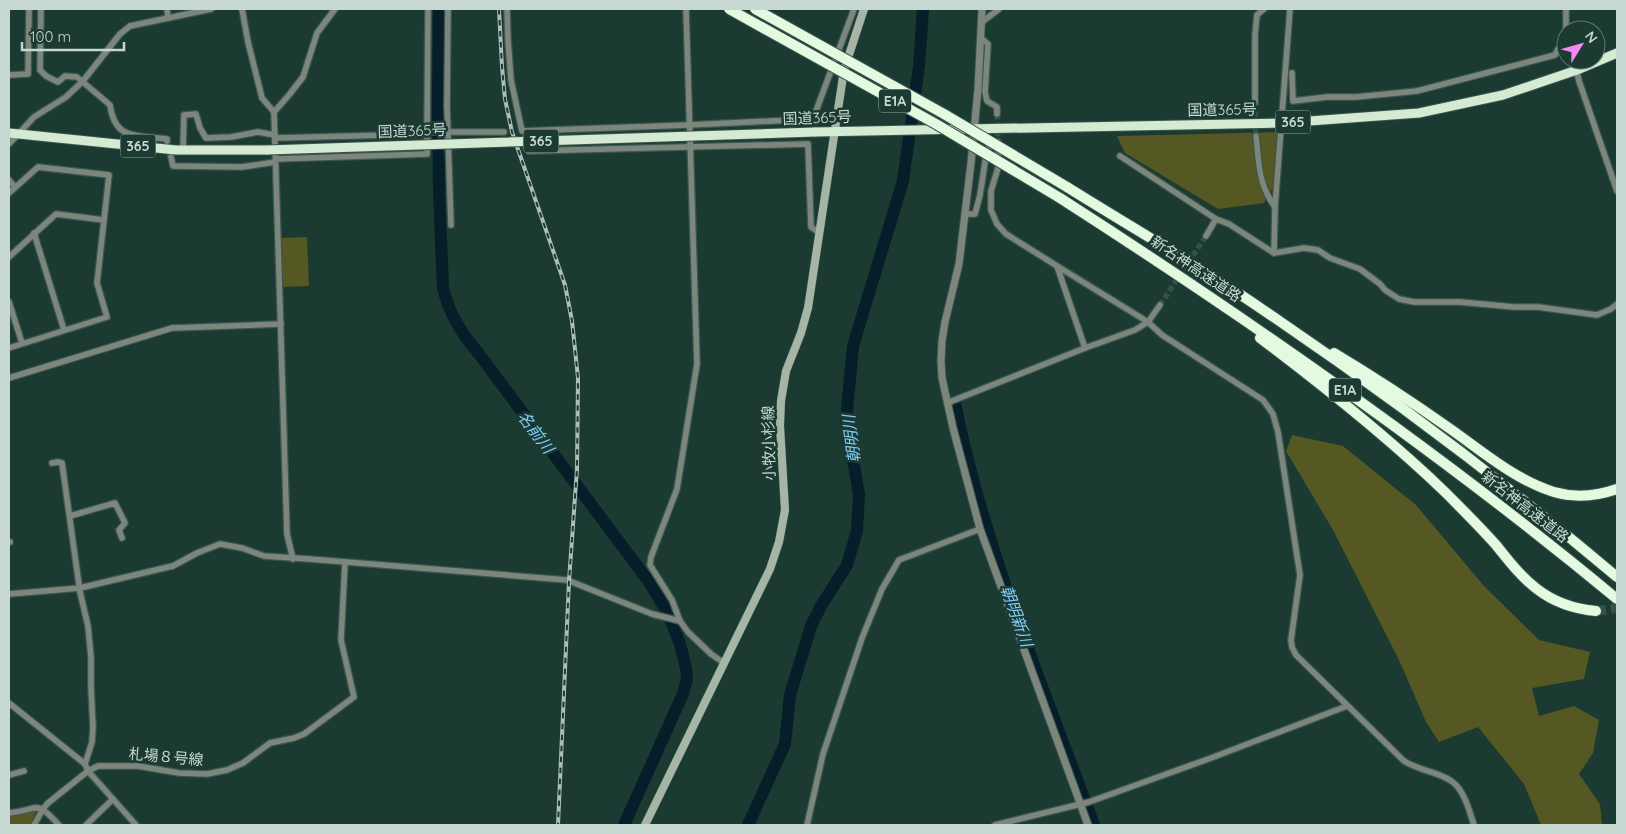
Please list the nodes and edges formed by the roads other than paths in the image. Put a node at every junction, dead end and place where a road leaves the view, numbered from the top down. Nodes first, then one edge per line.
1 (29, 9) edge
2 (41, 9) edge
3 (167, 9) edge
4 (211, 9) edge
5 (242, 9) edge
6 (335, 9) edge
7 (428, 9) edge
8 (448, 9) edge
9 (507, 9) edge
10 (686, 9) edge
11 (729, 9) edge
12 (755, 9) edge
13 (854, 9) edge
14 (864, 9) edge
15 (982, 9) edge
16 (1000, 9) edge
17 (1264, 9) edge
18 (1290, 9) edge
19 (168, 18) junction
20 (982, 22) junction
21 (981, 38) junction
22 (1556, 53) edge
23 (1577, 70) joint
24 (1292, 73) dead end
25 (9, 75) edge
26 (82, 81) junction
27 (1255, 102) tunnel mouth
28 (274, 112) junction
29 (997, 114) tunnel mouth
30 (1282, 123) junction
31 (688, 125) junction
32 (974, 128) junction
33 (446, 132) junction
34 (504, 132) dead end
35 (834, 132) junction
36 (428, 133) junction
37 (14, 134) edge
38 (1256, 136) tunnel mouth
39 (275, 137) junction
40 (167, 141) dead end
41 (9, 144) edge
42 (690, 146) junction
43 (183, 150) junction
44 (529, 151) dead end
45 (1120, 156) dead end
46 (171, 158) dead end
47 (276, 161) junction
48 (9, 180) edge
49 (15, 187) junction
50 (1617, 191) edge
51 (9, 193) edge
52 (1275, 207) junction
53 (965, 214) junction
54 (1216, 219) junction
55 (104, 220) junction
56 (451, 225) dead end
57 (34, 233) junction
58 (820, 233) junction
59 (1206, 236) tunnel mouth
60 (1138, 248) junction
61 (1274, 253) junction
62 (9, 257) edge
63 (1057, 266) junction
64 (1234, 291) junction
65 (9, 302) edge
66 (1617, 304) edge
67 (1160, 305) tunnel mouth
68 (1148, 322) junction
69 (281, 324) junction
70 (64, 330) junction
71 (22, 344) junction
72 (9, 348) edge
73 (1085, 348) junction
74 (9, 378) edge
75 (947, 403) junction
76 (52, 463) dead end
77 (1617, 488) edge
78 (70, 516) junction
79 (980, 529) junction
80 (122, 538) dead end
81 (293, 559) junction
82 (345, 562) junction
83 (1617, 577) edge
84 (80, 588) junction
85 (9, 594) edge
86 (1617, 599) edge
87 (1596, 611) tunnel mouth
88 (679, 621) junction
89 (724, 663) junction
90 (9, 703) edge
91 (1347, 706) junction
92 (85, 764) junction
93 (24, 771) dead end
94 (88, 771) junction
95 (9, 775) edge
96 (113, 799) junction
97 (1084, 804) junction
98 (43, 809) junction
99 (9, 813) edge
100 (34, 825) edge
101 (59, 825) edge
102 (86, 825) edge
103 (136, 825) edge
104 (644, 825) edge
105 (807, 825) edge
106 (995, 825) edge
107 (1088, 825) edge
108 (1474, 825) edge

1 - 25 street
2 - 26 street
3 - 19 street
4 - 19 street
5 - 28 street
6 - 28 street
7 - 36 street
8 - 33 street
9 - 31 street
10 - 31 street
11 - 60 highway, 新名神高速道路 / E1A, bridge
12 - 64 highway, 新名神高速道路 / E1A, bridge
13 - 31 street
14 - 35 main road, 小牧小杉線
15 - 20 street
16 - 20 street
17 - 27 street
18 - 30 street
19 - 26 street
20 - 21 street
21 - 29 street
21 - 32 street
22 - 24 street
23 - 30 highway, 国道365号 / 365
23 - 50 street
26 - 37 street
26 - 40 street
28 - 39 street
30 - 32 highway, 国道365号 / 365
30 - 52 street
31 - 42 street
32 - 35 highway, 国道365号 / 365, bridge
32 - 53 street
33 - 34 street
33 - 36 street
33 - 56 street
35 - 43 highway, 国道365号 / 365, bridge
35 - 58 main road, 小牧小杉線
36 - 39 street
36 - 47 street
37 - 41 street
37 - 43 highway, 国道365号 / 365
38 - 52 street
39 - 43 street
39 - 47 street
42 - 44 street
42 - 58 street
42 - 88 street
45 - 54 street
46 - 47 street
47 - 69 street
48 - 49 street
49 - 51 street
49 - 55 street
52 - 61 street
53 - 63 street
53 - 75 street
54 - 59 street
54 - 61 street
55 - 57 street
55 - 70 street
57 - 62 street
57 - 70 street
58 - 89 main road, 小牧小杉線
60 - 86 highway, 新名神高速道路 / E1A
60 - 87 highway
61 - 66 street
63 - 68 street
63 - 73 street
64 - 77 highway
64 - 83 highway, 新名神高速道路 / E1A
65 - 71 street
67 - 68 street
68 - 73 street
68 - 91 street
69 - 74 street
69 - 81 street
70 - 71 street
71 - 72 street
73 - 75 street
75 - 79 street
76 - 78 street
78 - 80 street
78 - 84 street
79 - 97 street
79 - 105 street
81 - 82 street
81 - 84 street
82 - 88 street
82 - 94 street, 札場８号線
84 - 85 street
84 - 92 street
88 - 89 street
89 - 104 main road, 小牧小杉線
90 - 92 street
91 - 97 street
91 - 108 street
92 - 94 street
93 - 95 street
94 - 96 street
94 - 98 street
96 - 102 street
96 - 103 street
97 - 106 street
97 - 107 street
98 - 99 street
98 - 100 street
98 - 101 street

